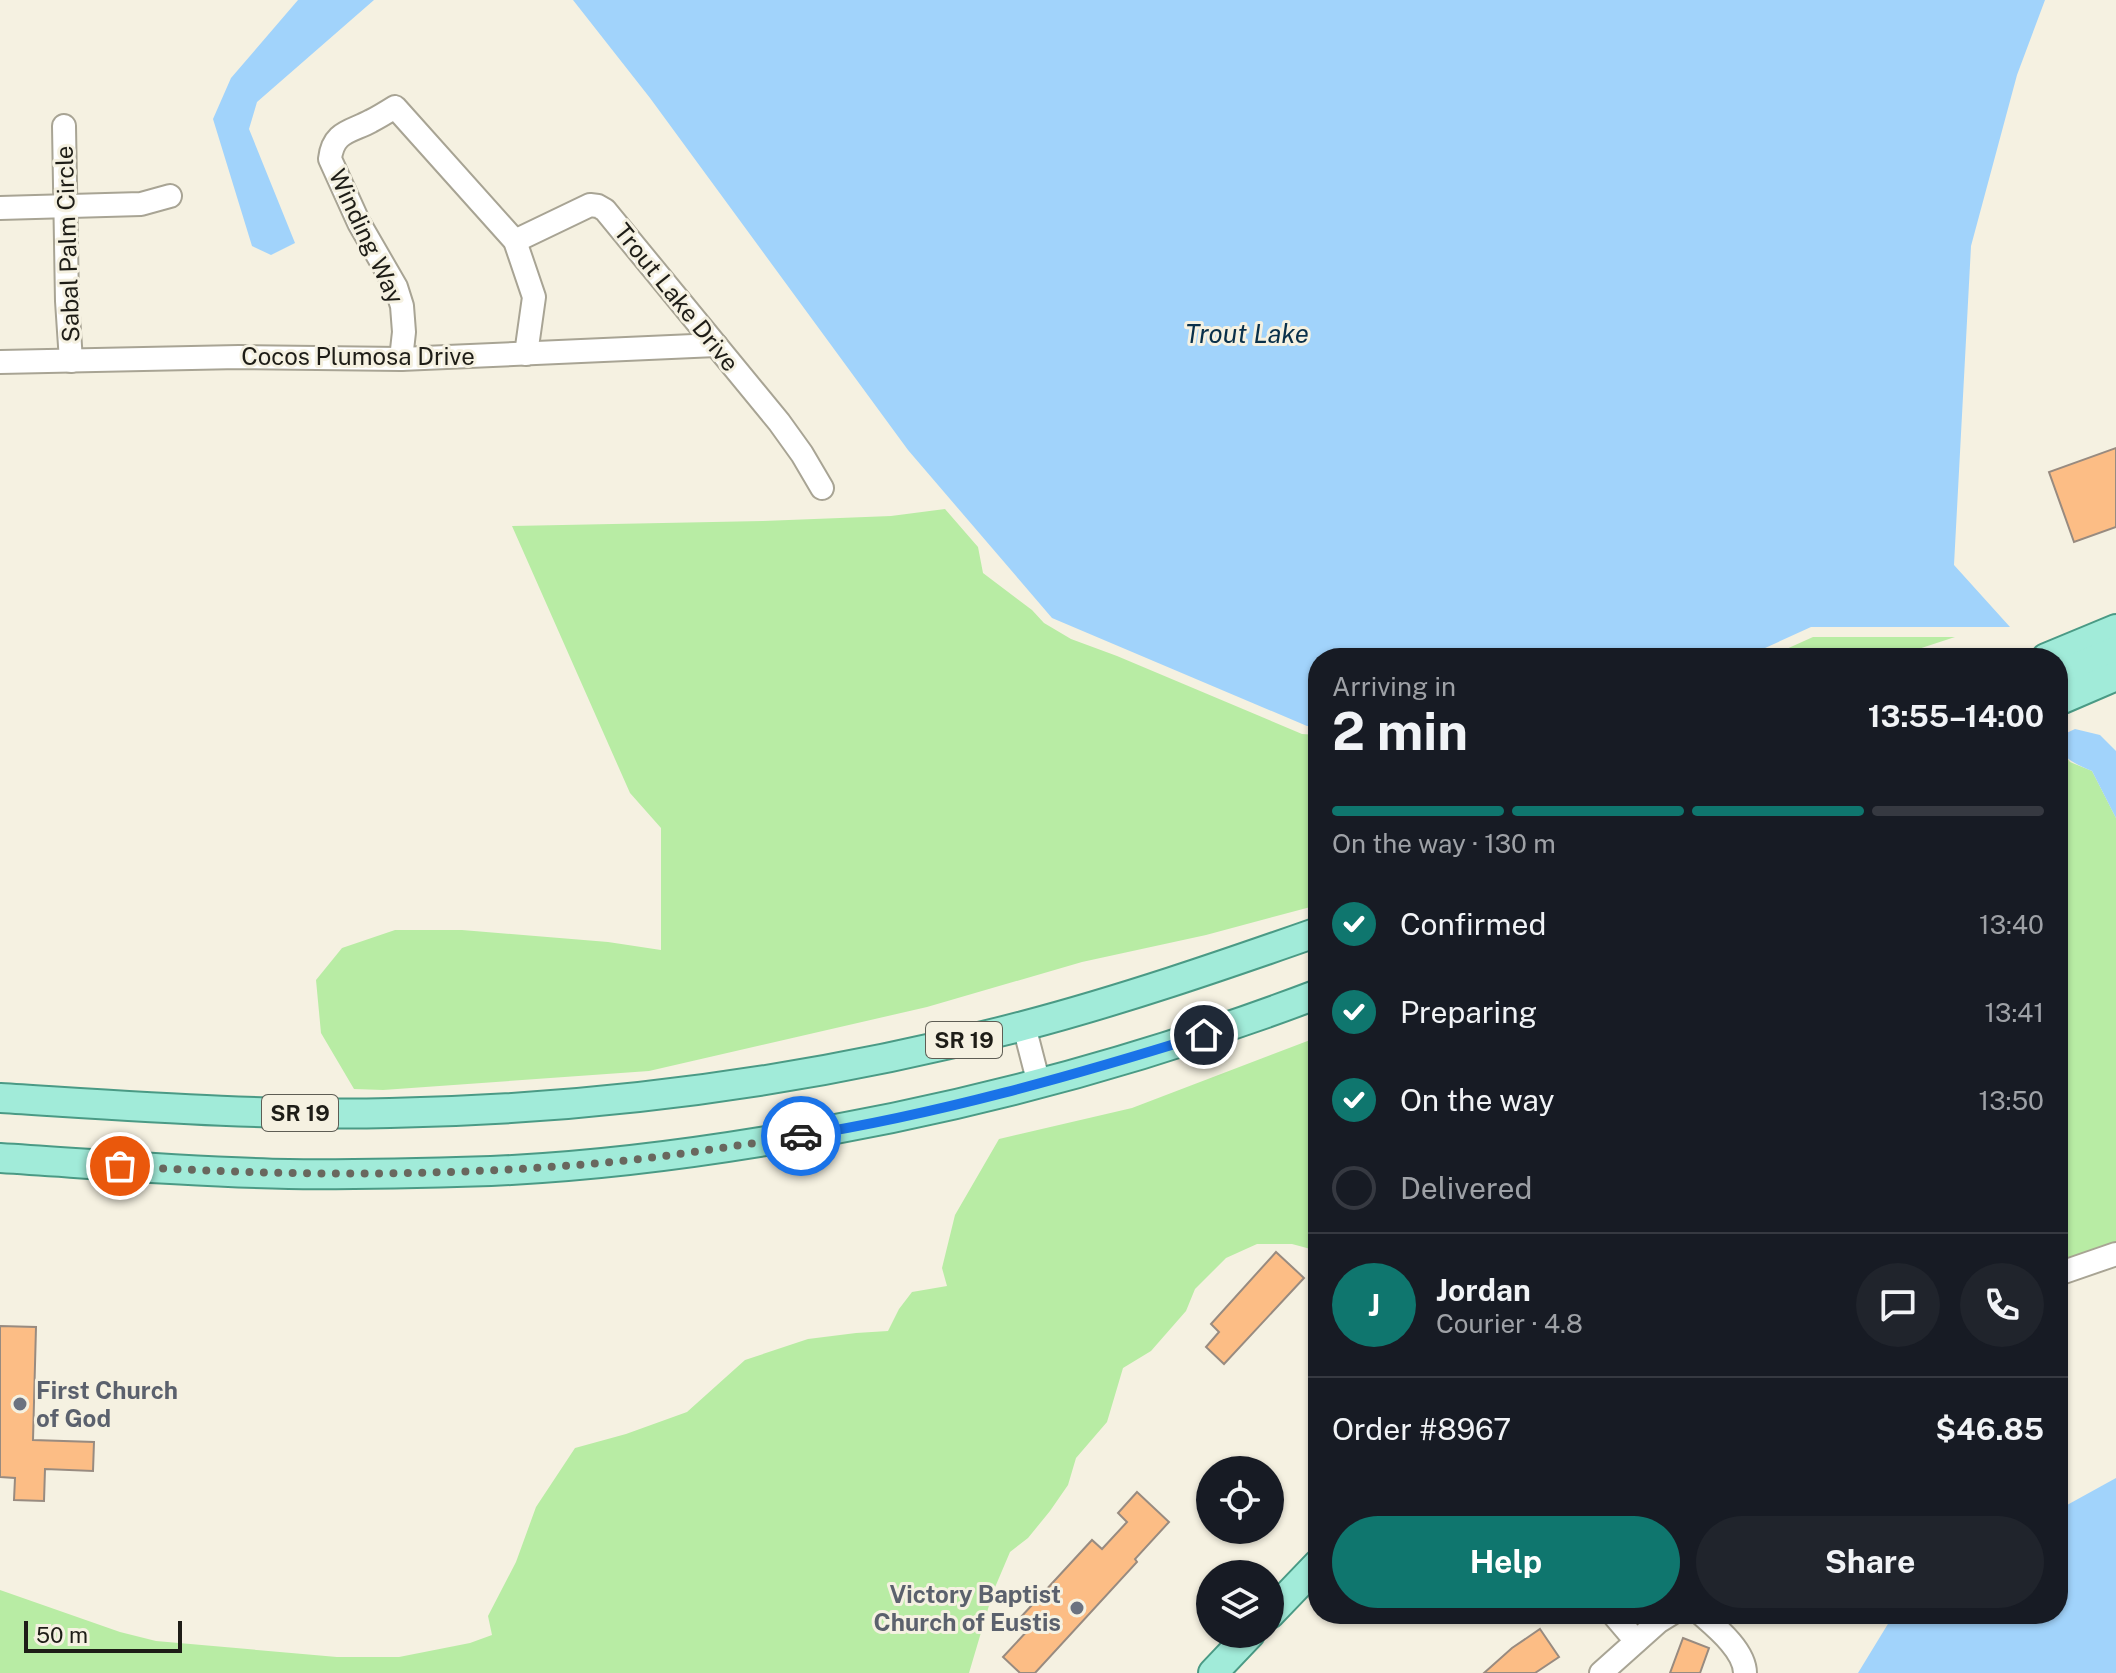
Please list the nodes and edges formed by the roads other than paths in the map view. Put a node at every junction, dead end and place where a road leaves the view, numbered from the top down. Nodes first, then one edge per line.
1 (64, 126) dead end
2 (170, 196) dead end
3 (67, 205) junction
4 (0, 208) edge
5 (515, 241) junction
6 (716, 345) junction
7 (526, 354) junction
8 (401, 359) junction
9 (71, 361) junction
10 (0, 362) edge
11 (822, 488) dead end
12 (2116, 629) edge
13 (2068, 649) edge
14 (2116, 651) edge
15 (2068, 671) edge
16 (2116, 676) edge
17 (2068, 697) edge
18 (1308, 935) edge
19 (1308, 998) edge
20 (1024, 1026) junction
21 (1039, 1084) junction
22 (0, 1098) edge
23 (0, 1158) edge
24 (2116, 1254) edge
25 (2068, 1271) edge
26 (1308, 1574) edge
27 (1284, 1599) edge
28 (1622, 1624) edge
29 (1656, 1624) edge
30 (1711, 1624) edge
31 (1636, 1641) junction
32 (1237, 1648) edge
33 (1213, 1673) edge
34 (1601, 1673) edge
35 (1745, 1673) edge

1 - 3 street, Sabal Palm Circle
2 - 3 street
3 - 4 street
3 - 9 street, Sabal Palm Circle
5 - 6 street, Trout Lake Drive
5 - 7 street
5 - 8 street, Winding Way
6 - 7 street, Cocos Plumosa Drive
6 - 11 street, Trout Lake Drive
7 - 8 street, Cocos Plumosa Drive
8 - 9 street, Cocos Plumosa Drive
9 - 10 street, Cocos Plumosa Drive
12 - 13 main road
14 - 15 main road
16 - 17 main road
18 - 20 main road, SR 19
19 - 21 main road, SR 19
20 - 21 street
20 - 22 main road, SR 19
21 - 23 main road, SR 19
24 - 25 street
26 - 27 main road
28 - 31 street
29 - 31 street
30 - 35 street
31 - 34 street
32 - 33 main road

